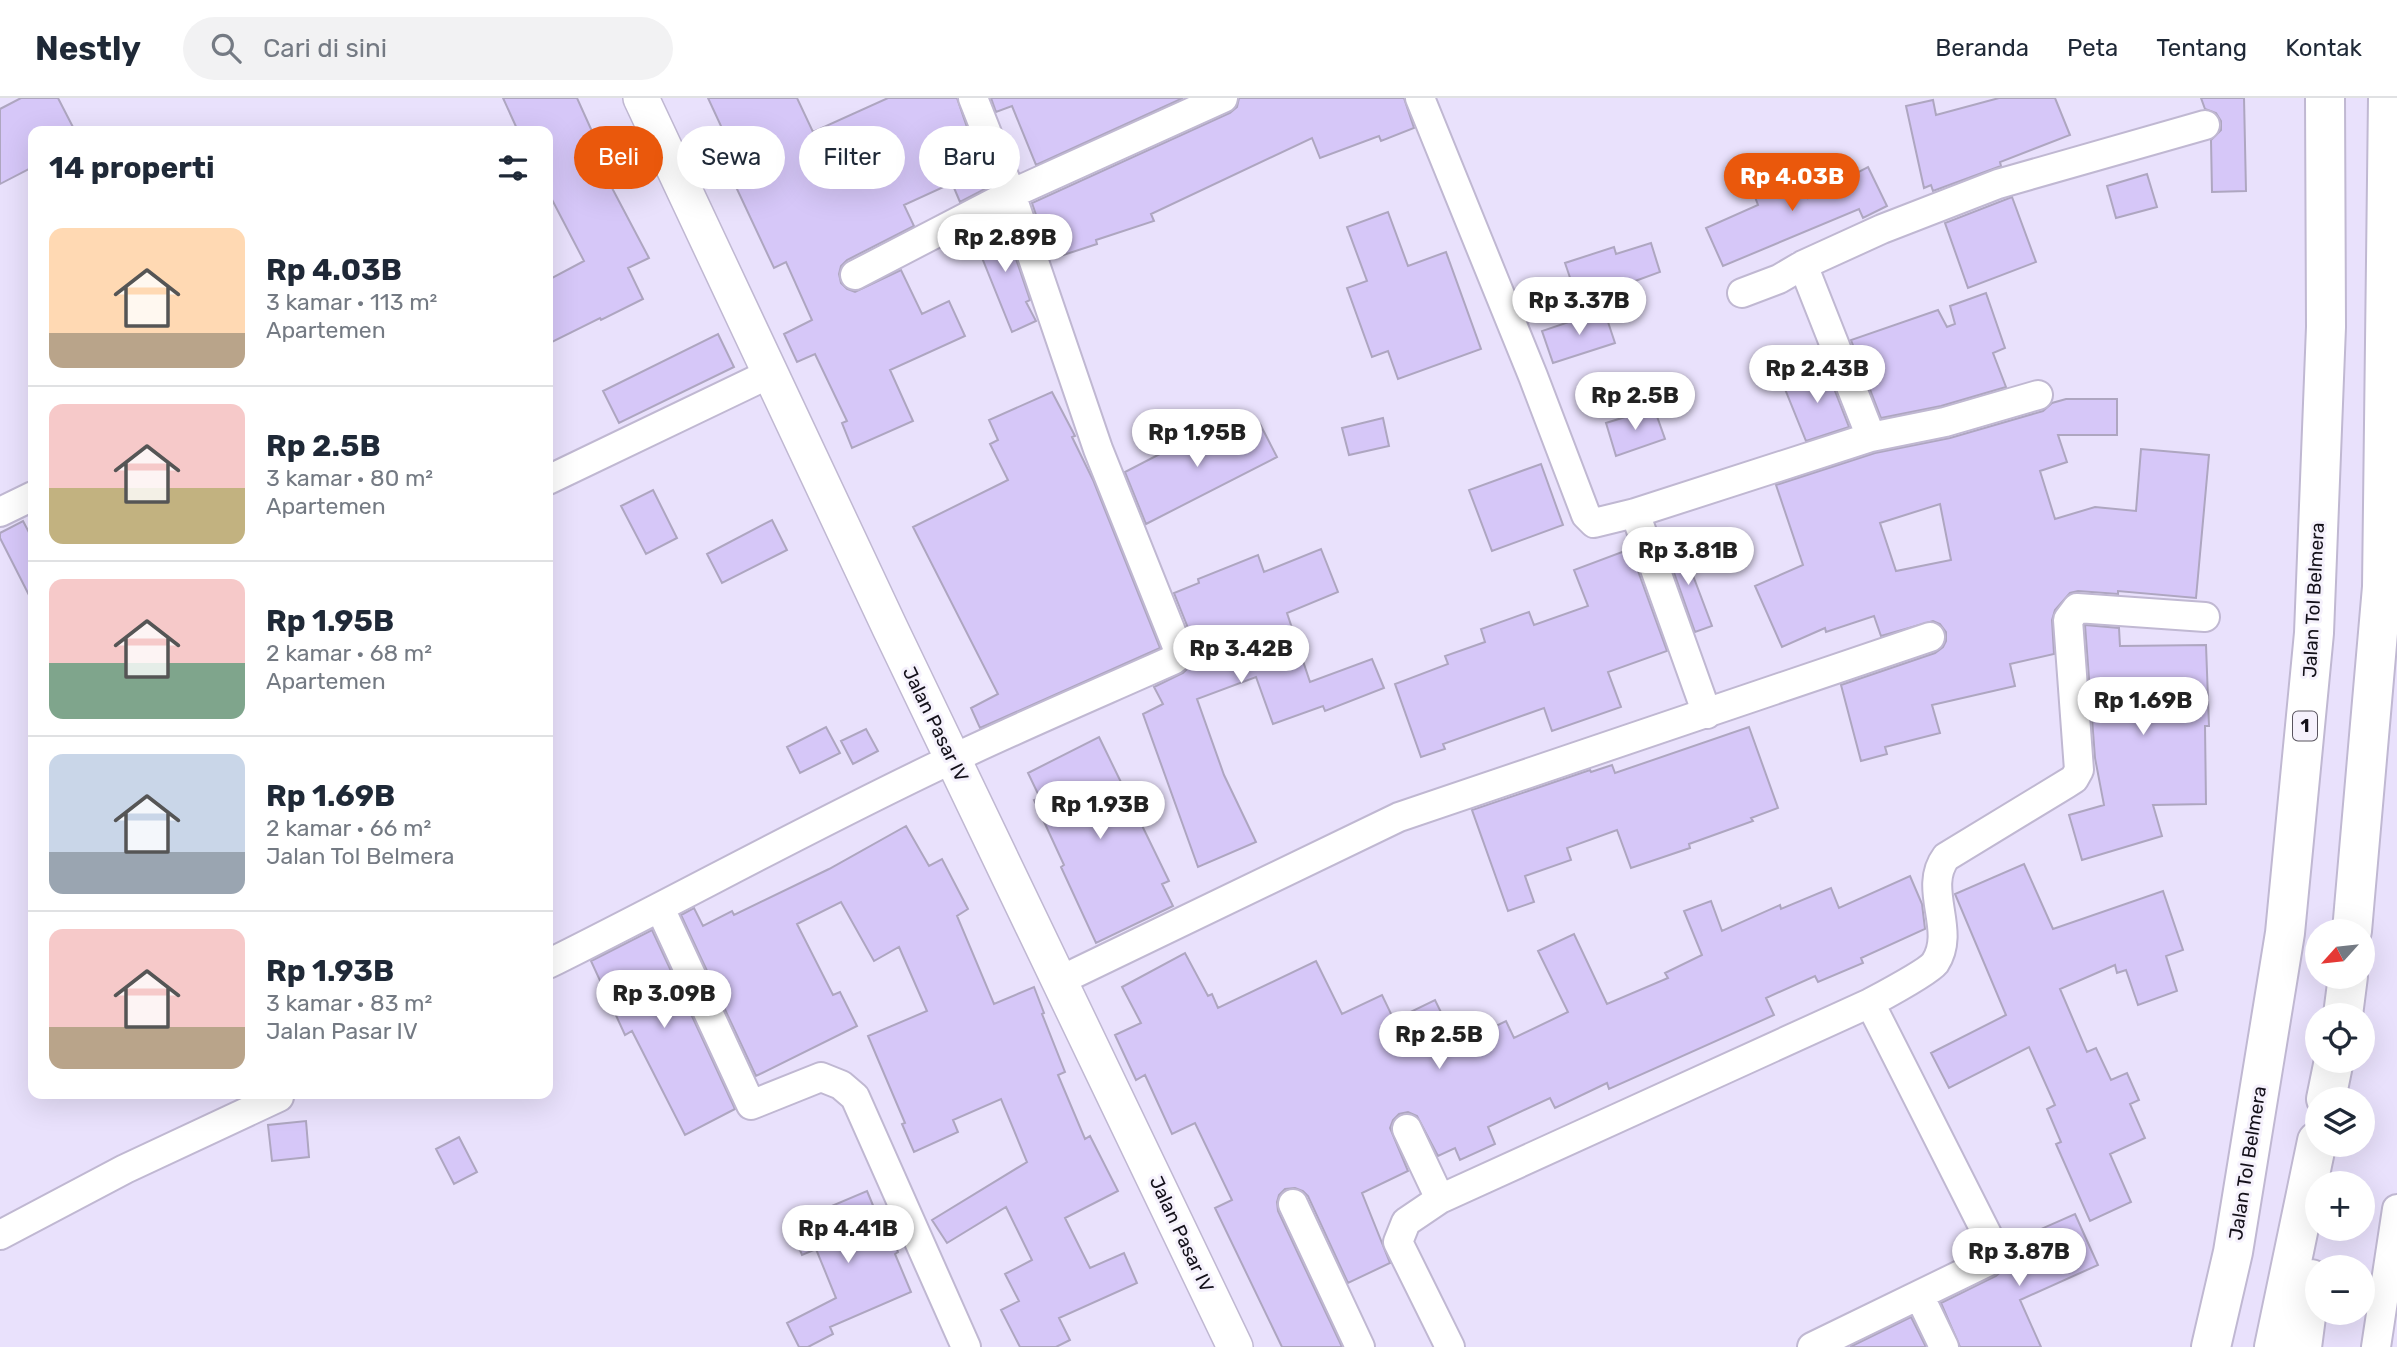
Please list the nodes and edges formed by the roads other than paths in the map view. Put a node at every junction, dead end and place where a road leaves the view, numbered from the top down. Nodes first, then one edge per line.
1 (641, 98) edge
2 (973, 98) edge
3 (1223, 98) edge
4 (1420, 98) edge
5 (2325, 98) edge
6 (2388, 98) edge
7 (2205, 125) dead end
8 (1011, 194) junction
9 (1803, 265) junction
10 (855, 275) dead end
11 (1742, 293) dead end
12 (771, 373) junction
13 (2038, 395) dead end
14 (1871, 437) junction
15 (553, 478) edge
16 (28, 499) edge
17 (0, 513) edge
18 (1635, 513) junction
19 (2205, 617) dead end
20 (1930, 637) dead end
21 (1707, 714) junction
22 (952, 759) junction
23 (660, 908) junction
24 (2353, 919) edge
25 (553, 962) edge
26 (1061, 980) junction
27 (1870, 1003) junction
28 (272, 1099) edge
29 (1407, 1129) dead end
30 (2314, 1157) edge
31 (1440, 1199) junction
32 (1293, 1204) dead end
33 (2397, 1209) edge
34 (0, 1235) edge
35 (2315, 1241) edge
36 (1920, 1297) junction
37 (1825, 1344) edge
38 (966, 1347) edge
39 (1236, 1347) edge
40 (1360, 1347) edge
41 (1450, 1347) edge
42 (1944, 1347) edge
43 (2211, 1347) edge
44 (2274, 1347) edge
45 (2302, 1347) edge
46 (2376, 1347) edge

1 - 12 street, Jalan Pasar IV
2 - 8 street
3 - 8 street
4 - 18 street
5 - 43 highway, Jalan Tol Belmera / 1
6 - 24 highway
7 - 9 street
8 - 10 street
8 - 22 street
9 - 11 street
9 - 14 street
12 - 15 street
12 - 22 street, Jalan Pasar IV
13 - 14 street
14 - 18 street
16 - 17 street
18 - 21 street
19 - 27 street
20 - 21 street
21 - 26 street
22 - 23 street
22 - 26 street, Jalan Pasar IV
23 - 25 street
23 - 38 street
26 - 39 street, Jalan Pasar IV
27 - 31 street
27 - 36 street
28 - 34 street
29 - 31 street
30 - 44 highway
31 - 41 street
32 - 40 street
33 - 46 street
35 - 45 highway
36 - 37 street
36 - 42 street

